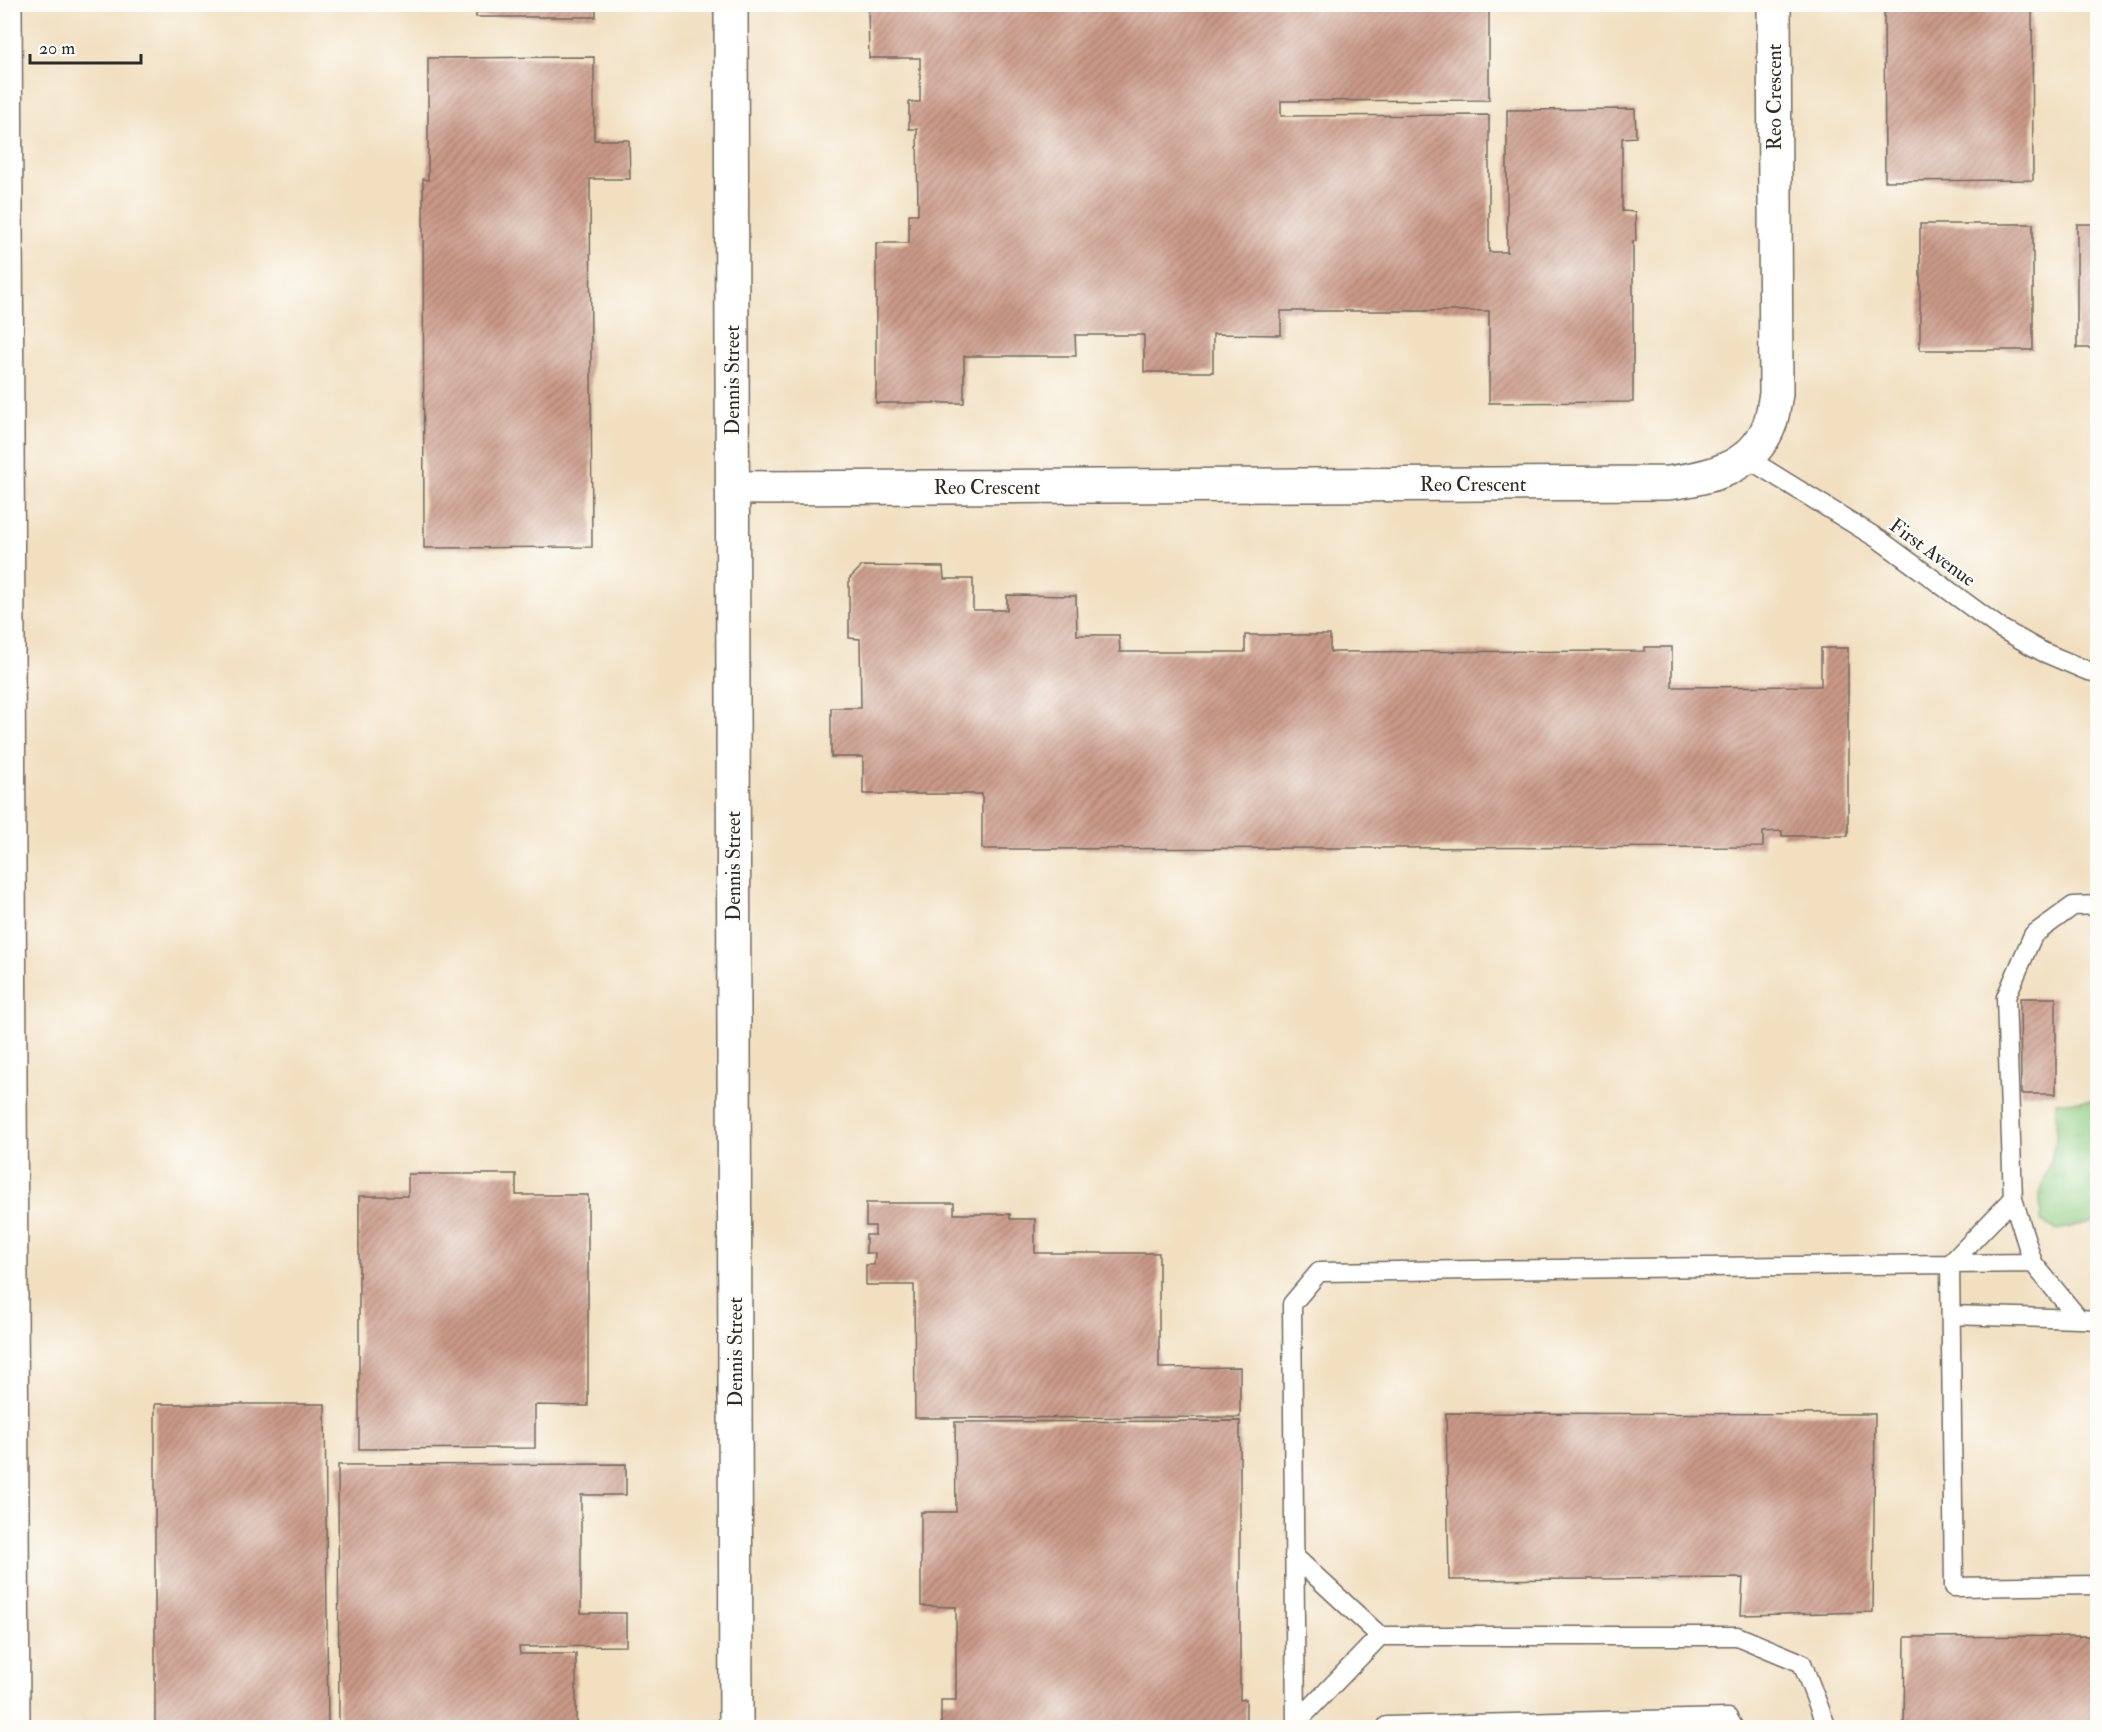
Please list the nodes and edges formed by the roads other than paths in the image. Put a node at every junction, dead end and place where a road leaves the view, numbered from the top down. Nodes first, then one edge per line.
1 (5, 4) edge
2 (731, 4) edge
3 (1774, 4) edge
4 (1747, 458) junction
5 (732, 488) junction
6 (2097, 673) edge
7 (2097, 905) edge
8 (2013, 1199) junction
9 (2033, 1263) junction
10 (1950, 1264) junction
11 (1951, 1315) junction
12 (2079, 1319) junction
13 (2097, 1320) edge
14 (1294, 1556) junction
15 (2097, 1585) edge
16 (1380, 1636) junction
17 (1296, 1725) edge
18 (13, 1728) edge
19 (736, 1728) edge
20 (1386, 1728) edge
21 (1734, 1728) edge
22 (1827, 1728) edge

1 - 18 street
2 - 5 street, Dennis Street
3 - 4 street, Reo Crescent
4 - 5 street, Reo Crescent
4 - 6 lane, First Avenue
5 - 19 street, Dennis Street
7 - 8 lane
8 - 9 lane
8 - 10 lane
9 - 10 lane
9 - 12 lane
10 - 11 lane
10 - 14 lane
11 - 12 lane
11 - 15 lane
12 - 13 lane
14 - 16 lane
14 - 17 lane
16 - 17 lane
16 - 22 lane
20 - 21 lane

